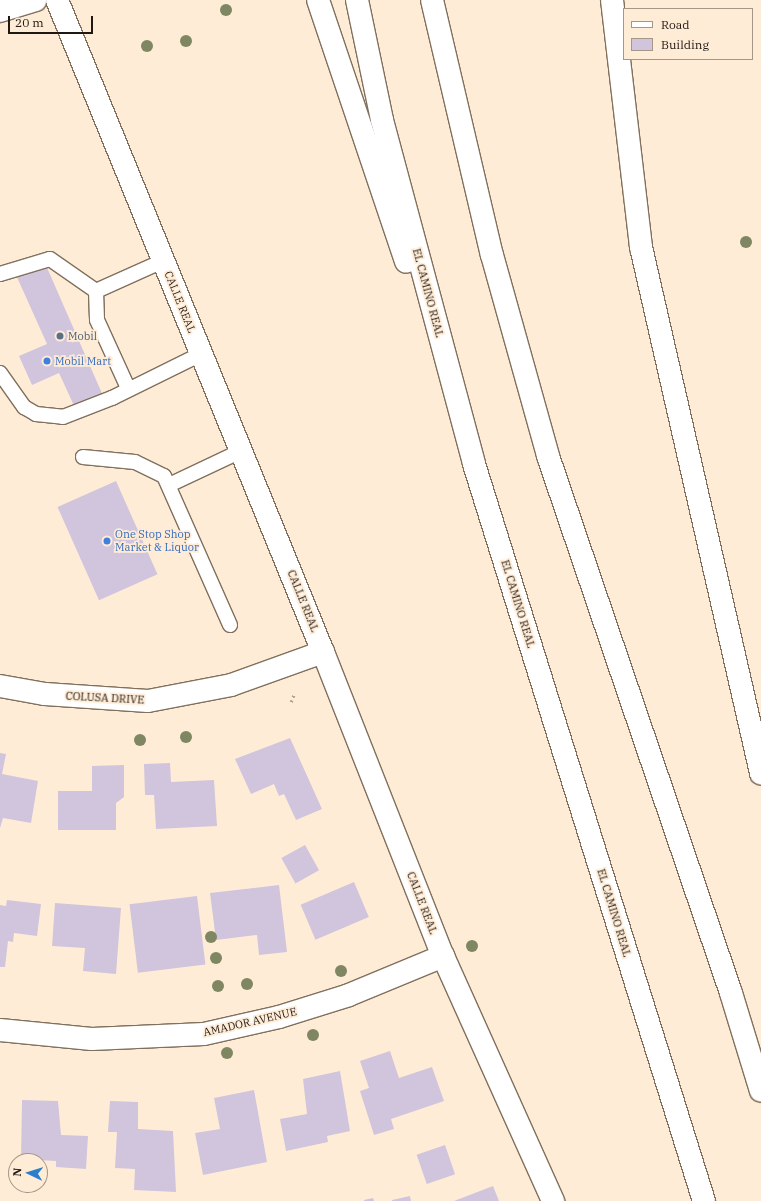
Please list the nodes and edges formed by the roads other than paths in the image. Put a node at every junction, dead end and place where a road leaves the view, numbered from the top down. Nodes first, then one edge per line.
1 (35, 0) edge
2 (57, 0) edge
3 (318, 0) edge
4 (357, 0) edge
5 (432, 0) edge
6 (612, 0) edge
7 (0, 11) edge
8 (163, 261) junction
9 (0, 274) edge
10 (96, 291) junction
11 (201, 354) junction
12 (0, 373) edge
13 (128, 388) junction
14 (241, 451) junction
15 (83, 457) dead end
16 (474, 464) junction
17 (169, 485) junction
18 (230, 625) dead end
19 (323, 652) junction
20 (0, 686) edge
21 (761, 773) edge
22 (443, 956) junction
23 (0, 1030) edge
24 (761, 1091) edge
25 (553, 1201) edge
26 (704, 1201) edge

1 - 7 main road
2 - 8 main road, CALLE REAL
3 - 16 main road
4 - 16 main road, EL CAMINO REAL
5 - 24 main road
6 - 21 main road
8 - 10 lane
8 - 11 main road, CALLE REAL
9 - 10 lane
10 - 13 lane
11 - 13 lane
11 - 14 main road, CALLE REAL
12 - 13 lane
14 - 17 lane
14 - 19 main road, CALLE REAL
15 - 17 lane
16 - 26 main road, EL CAMINO REAL
17 - 18 lane
19 - 20 main road, COLUSA DRIVE
19 - 22 main road, CALLE REAL
22 - 23 main road, AMADOR AVENUE
22 - 25 main road, CALLE REAL

